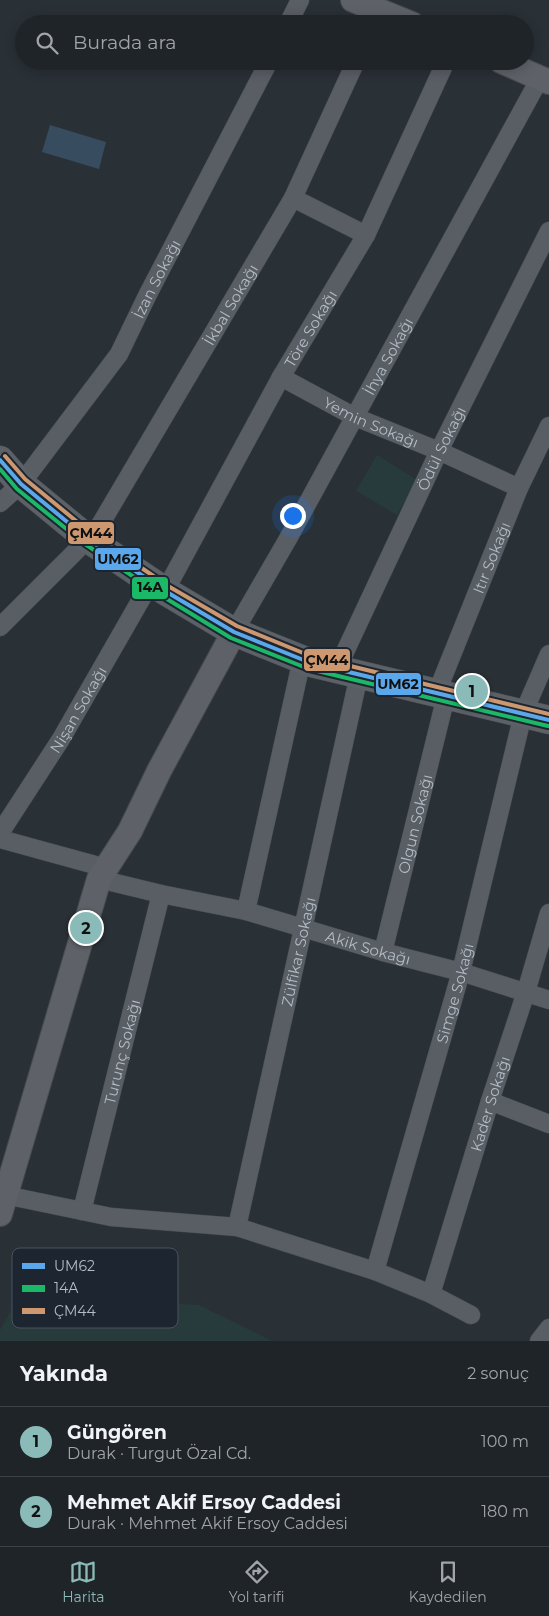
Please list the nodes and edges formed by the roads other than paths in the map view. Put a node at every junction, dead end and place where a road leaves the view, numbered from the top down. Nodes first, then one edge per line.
1 (300, 0) edge
2 (353, 0) edge
3 (292, 15) edge
4 (373, 15) edge
5 (264, 70) edge
6 (352, 70) edge
7 (442, 70) edge
8 (521, 70) edge
9 (544, 80) edge
10 (293, 198) junction
11 (549, 231) edge
12 (366, 235) junction
13 (282, 377) junction
14 (354, 417) junction
15 (549, 426) edge
16 (439, 451) junction
17 (0, 460) edge
18 (22, 484) junction
19 (519, 488) junction
20 (0, 503) edge
21 (88, 539) junction
22 (158, 586) junction
23 (0, 627) edge
24 (234, 632) junction
25 (549, 654) edge
26 (302, 659) junction
27 (348, 672) junction
28 (442, 694) junction
29 (523, 714) junction
30 (549, 720) edge
31 (0, 833) edge
32 (0, 839) edge
33 (103, 874) junction
34 (161, 894) junction
35 (246, 911) junction
36 (549, 913) edge
37 (304, 929) junction
38 (383, 952) junction
39 (461, 972) junction
40 (526, 992) junction
41 (549, 1000) edge
42 (490, 1101) junction
43 (549, 1124) edge
44 (2, 1204) edge
45 (82, 1211) junction
46 (237, 1228) junction
47 (375, 1271) junction
48 (431, 1294) junction
49 (471, 1315) dead end
50 (549, 1328) edge
51 (539, 1341) edge

1 - 3 street
2 - 4 street
5 - 18 street, İzan Sokağı
6 - 10 street, İkbal Sokağı
7 - 12 street, Töre Sokağı
8 - 9 street
9 - 14 street, İhya Sokağı
10 - 12 street
10 - 21 street, İkbal Sokağı
11 - 16 street, Ödül Sokağı
12 - 13 street, Töre Sokağı
13 - 14 street, Yemin Sokağı
13 - 22 street, Töre Sokağı
14 - 16 street, Yemin Sokağı
14 - 24 street, İhya Sokağı
15 - 19 street, Itır Sokağı
16 - 19 street, Yemin Sokağı
16 - 27 street, Ödül Sokağı
17 - 18 main road
18 - 20 street, İzan Sokağı
18 - 21 main road
19 - 28 street, Itır Sokağı
21 - 22 main road
21 - 23 street, İkbal Sokağı
22 - 24 main road
22 - 31 street, Nişan Sokağı
24 - 26 main road
24 - 33 street
25 - 29 street, Simge Sokağı
26 - 27 main road
26 - 35 street
27 - 28 main road
27 - 37 street, Zülfikar Sokağı
28 - 29 main road
28 - 38 street, Olgun Sokağı
29 - 30 main road
29 - 39 street, Simge Sokağı
32 - 33 street, Akik Sokağı
33 - 34 street, Akik Sokağı
33 - 44 street
34 - 35 street, Akik Sokağı
34 - 45 street, Turunç Sokağı
35 - 37 street, Akik Sokağı
36 - 40 street, Kader Sokağı
37 - 38 street, Akik Sokağı
37 - 46 street, Zülfikar Sokağı
38 - 39 street, Akik Sokağı
39 - 40 street, Akik Sokağı
39 - 47 street, Simge Sokağı
40 - 41 street, Akik Sokağı
40 - 42 street, Kader Sokağı
42 - 43 street
42 - 48 street, Kader Sokağı
44 - 45 street
45 - 46 street
46 - 47 street
47 - 48 street
48 - 49 street
50 - 51 street

